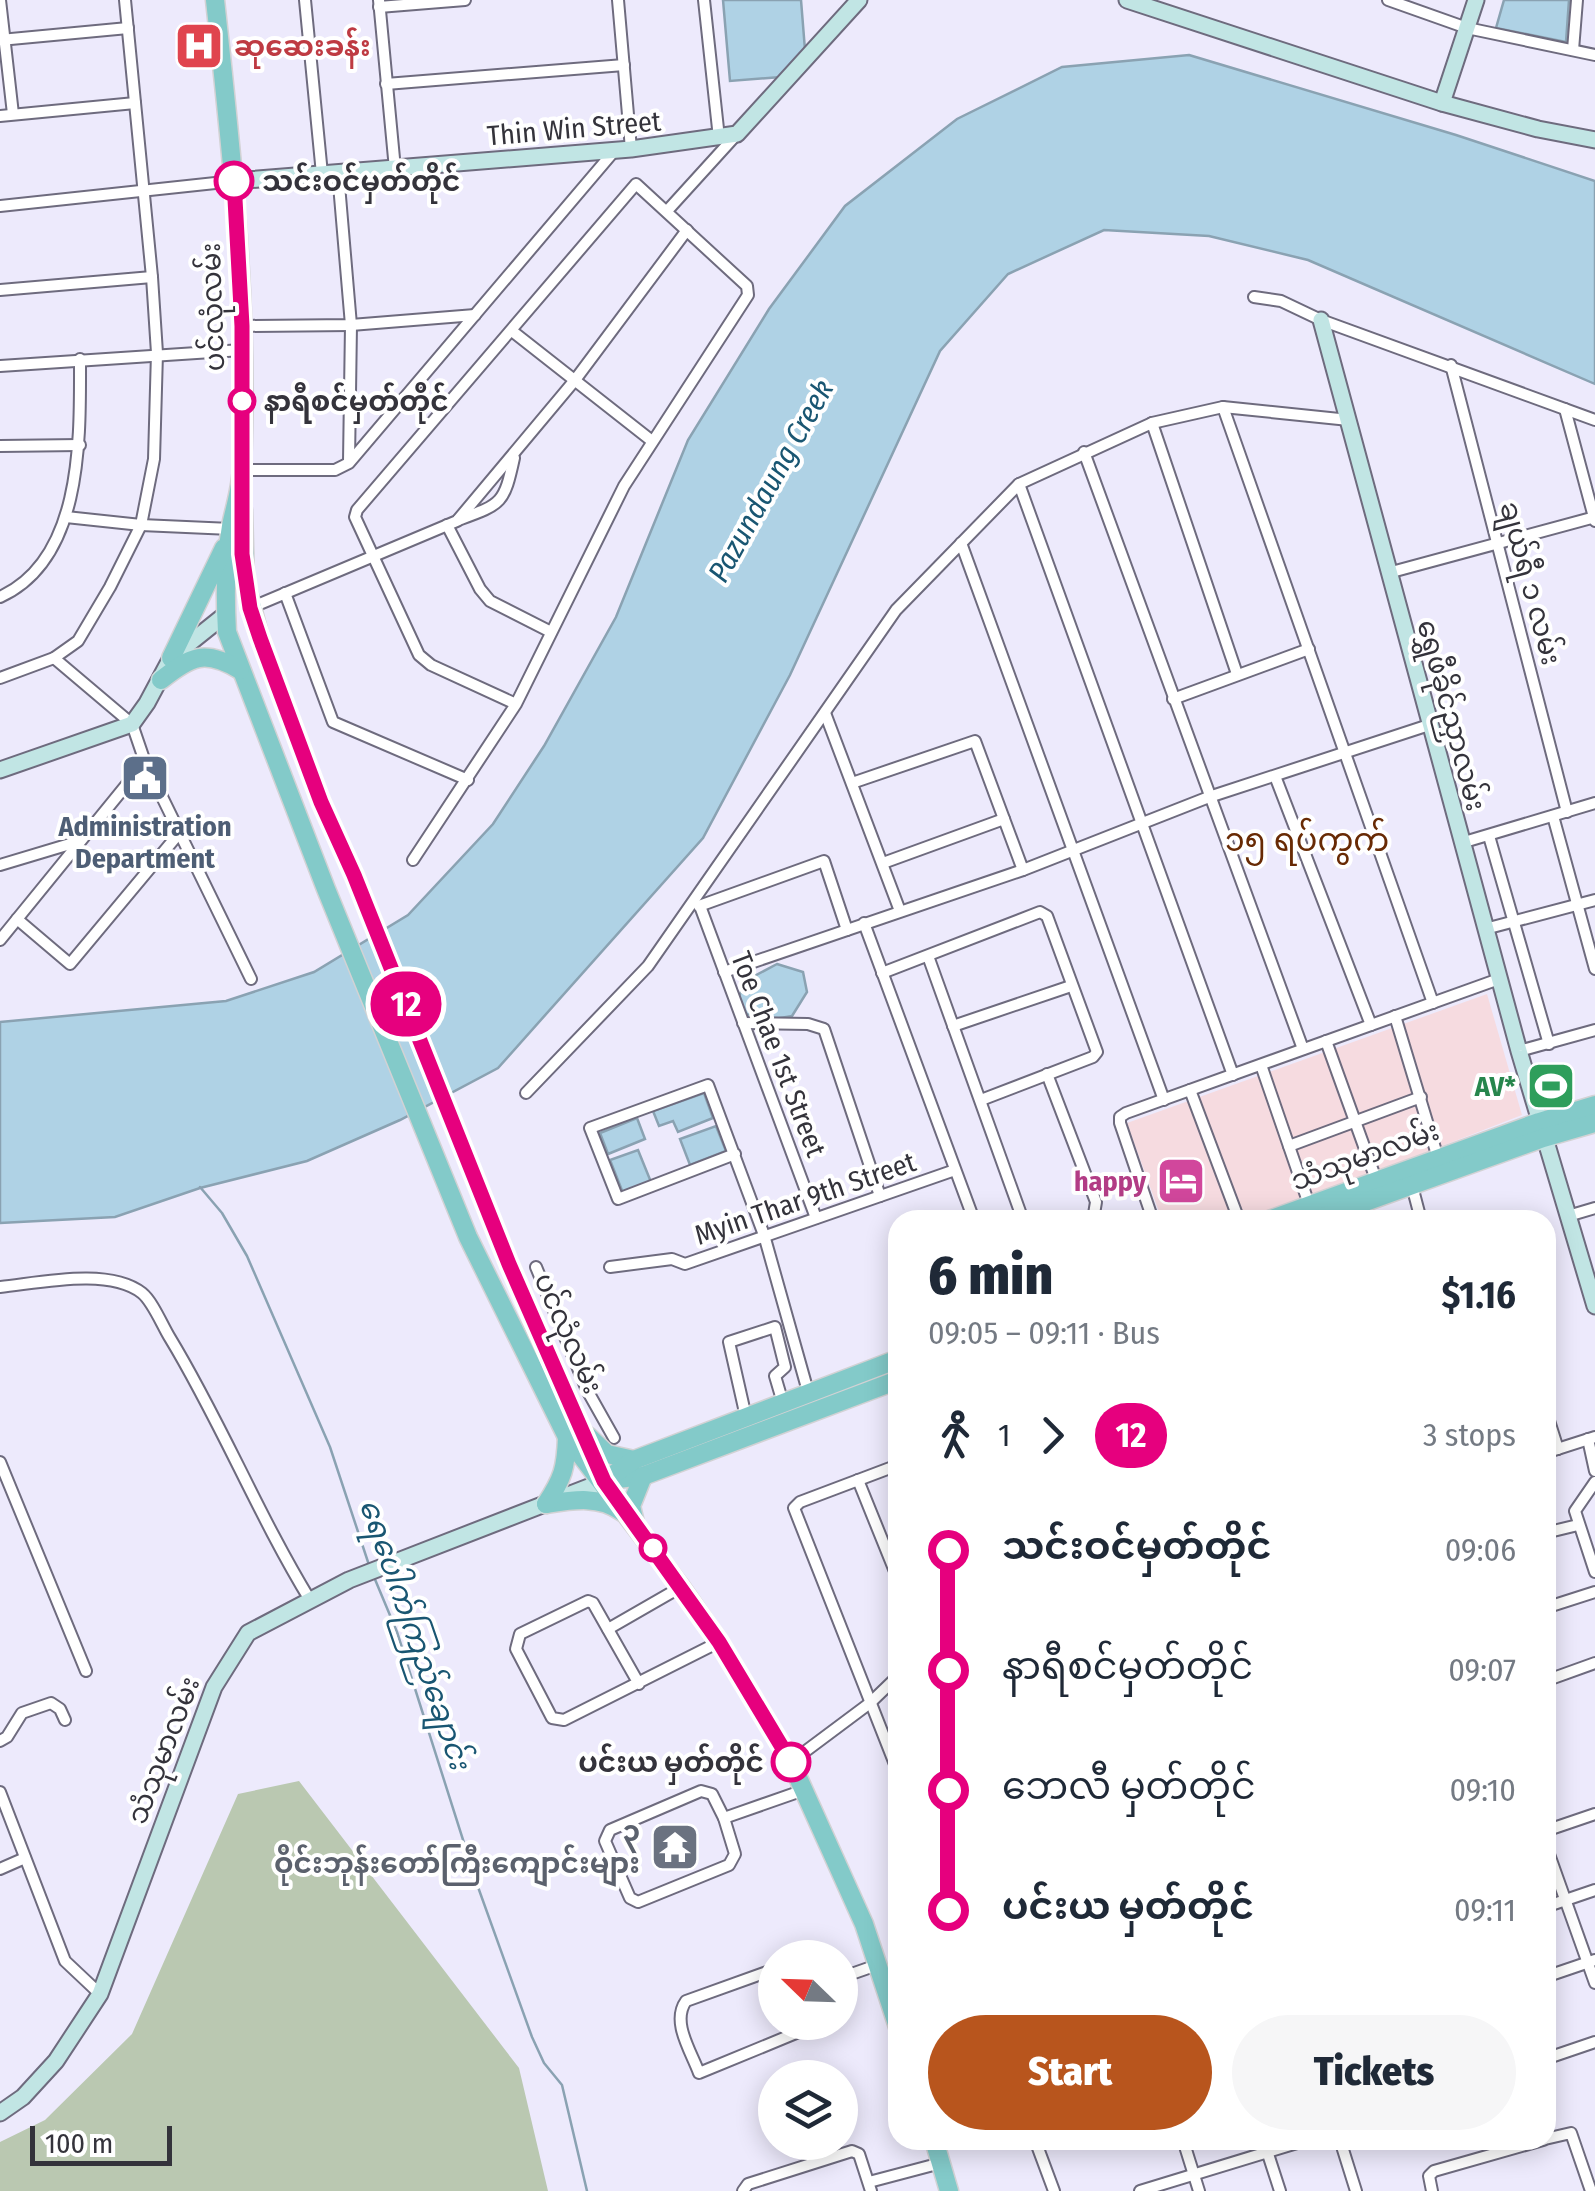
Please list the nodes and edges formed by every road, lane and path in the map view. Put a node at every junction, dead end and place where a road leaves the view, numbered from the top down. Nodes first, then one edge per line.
1 (0, 0) edge
2 (125, 0) edge
3 (215, 0) edge
4 (305, 0) edge
5 (465, 0) edge
6 (618, 0) edge
7 (704, 0) edge
8 (859, 0) edge
9 (1388, 0) edge
10 (1476, 0) edge
11 (1577, 0) edge
12 (1137, 1) edge
13 (379, 4) edge
14 (128, 28) junction
15 (1466, 28) junction
16 (2, 39) edge
17 (1573, 50) junction
18 (1595, 55) edge
19 (624, 65) junction
20 (386, 84) junction
21 (1442, 103) junction
22 (136, 104) junction
23 (13, 114) junction
24 (0, 116) edge
25 (738, 134) junction
26 (719, 139) junction
27 (1595, 140) edge
28 (623, 150) junction
29 (396, 169) junction
30 (330, 173) junction
31 (234, 181) junction
32 (144, 193) junction
33 (0, 206) edge
34 (667, 211) junction
35 (688, 230) junction
36 (152, 276) junction
37 (0, 290) edge
38 (1254, 297) dead end
39 (475, 315) junction
40 (1321, 320) junction
41 (350, 325) junction
42 (242, 326) junction
43 (512, 331) junction
44 (242, 350) junction
45 (156, 353) junction
46 (80, 359) junction
47 (1451, 365) junction
48 (0, 366) edge
49 (575, 380) junction
50 (1223, 407) junction
51 (1565, 409) junction
52 (1349, 420) junction
53 (1595, 420) edge
54 (1152, 424) junction
55 (652, 441) junction
56 (80, 445) junction
57 (0, 446) edge
58 (1084, 452) junction
59 (514, 455) junction
60 (349, 462) junction
61 (242, 470) junction
62 (1019, 484) junction
63 (66, 517) junction
64 (1595, 519) edge
65 (452, 523) junction
66 (141, 525) junction
67 (230, 529) junction
68 (961, 543) junction
69 (1498, 544) junction
70 (242, 554) junction
71 (372, 557) junction
72 (1388, 574) junction
73 (285, 593) junction
74 (0, 597) edge
75 (250, 608) junction
76 (226, 614) junction
77 (551, 632) junction
78 (1309, 649) junction
79 (54, 658) junction
80 (171, 658) junction
81 (240, 670) junction
82 (1237, 674) junction
83 (0, 678) edge
84 (160, 680) junction
85 (1173, 699) junction
86 (516, 704) junction
87 (825, 713) junction
88 (132, 724) junction
89 (1428, 725) junction
90 (1345, 752) junction
91 (145, 762) junction
92 (0, 770) edge
93 (1275, 776) junction
94 (468, 780) junction
95 (852, 783) junction
96 (1209, 797) junction
97 (321, 802) junction
98 (1595, 804) edge
99 (1568, 812) junction
100 (1553, 816) junction
101 (1004, 819) junction
102 (1141, 823) junction
103 (181, 832) junction
104 (1489, 836) junction
105 (81, 841) junction
106 (1462, 843) junction
107 (1072, 849) junction
108 (413, 860) dead end
109 (883, 863) junction
110 (0, 865) edge
111 (1023, 870) junction
112 (1595, 900) edge
113 (1577, 905) junction
114 (700, 906) junction
115 (900, 911) junction
116 (684, 912) junction
117 (16, 919) junction
118 (1512, 922) junction
119 (864, 924) junction
120 (1485, 929) junction
121 (848, 930) junction
122 (0, 940) edge
123 (928, 956) junction
124 (1595, 969) edge
125 (724, 972) junction
126 (882, 972) junction
127 (251, 979) dead end
128 (1498, 979) junction
129 (1071, 986) junction
130 (1433, 1002) junction
131 (1395, 1016) junction
132 (743, 1023) junction
133 (1371, 1025) junction
134 (952, 1026) junction
135 (1595, 1030) edge
136 (1326, 1041) junction
137 (1549, 1044) junction
138 (1303, 1050) junction
139 (1518, 1052) junction
140 (1261, 1065) junction
141 (1046, 1074) junction
142 (1233, 1075) junction
143 (1190, 1090) junction
144 (526, 1093) dead end
145 (1421, 1097) junction
146 (981, 1100) junction
147 (1164, 1100) junction
148 (1595, 1106) edge
149 (1356, 1121) junction
150 (1595, 1123) edge
151 (1541, 1130) junction
152 (1290, 1146) junction
153 (735, 1154) junction
154 (1438, 1158) junction
155 (955, 1170) junction
156 (1409, 1176) junction
157 (1379, 1187) junction
158 (880, 1196) junction
159 (1595, 1208) edge
160 (970, 1210) edge
161 (1020, 1210) edge
162 (1094, 1210) edge
163 (1150, 1210) edge
164 (1235, 1210) edge
165 (1311, 1210) edge
166 (1325, 1210) edge
167 (1418, 1210) edge
168 (1568, 1216) junction
169 (816, 1218) junction
170 (764, 1235) junction
171 (610, 1266) dead end
172 (536, 1267) dead end
173 (0, 1287) edge
174 (1595, 1306) edge
175 (888, 1362) edge
176 (888, 1382) edge
177 (587, 1390) junction
178 (564, 1392) junction
179 (811, 1401) junction
180 (783, 1403) junction
181 (746, 1417) junction
182 (574, 1432) junction
183 (614, 1438) dead end
184 (1592, 1438) edge
185 (1556, 1442) edge
186 (1558, 1448) joint
187 (0, 1462) edge
188 (638, 1468) junction
189 (888, 1469) edge
190 (1595, 1471) edge
191 (858, 1480) junction
192 (604, 1481) junction
193 (1595, 1482) edge
194 (546, 1504) junction
195 (636, 1524) junction
196 (1578, 1525) junction
197 (1556, 1530) edge
198 (888, 1554) edge
199 (1595, 1572) edge
200 (682, 1587) junction
201 (1595, 1592) edge
202 (310, 1600) junction
203 (1556, 1604) edge
204 (608, 1629) junction
205 (719, 1642) junction
206 (1595, 1663) edge
207 (86, 1670) dead end
208 (1556, 1677) edge
209 (639, 1684) junction
210 (888, 1686) edge
211 (870, 1703) junction
212 (65, 1720) dead end
213 (0, 1741) edge
214 (888, 1747) edge
215 (791, 1762) junction
216 (805, 1790) junction
217 (0, 1792) edge
218 (1595, 1814) edge
219 (724, 1818) junction
220 (1556, 1827) edge
221 (25, 1858) junction
222 (0, 1869) edge
223 (1556, 1870) edge
224 (1595, 1890) edge
225 (1568, 1900) junction
226 (1556, 1904) edge
227 (1592, 1961) edge
228 (878, 1965) junction
229 (858, 1972) edge
230 (1556, 1972) edge
231 (758, 1975) edge
232 (1595, 1983) edge
233 (100, 1994) junction
234 (888, 1996) edge
235 (779, 2040) edge
236 (1595, 2042) edge
237 (1556, 2056) edge
238 (0, 2114) edge
239 (1556, 2137) edge
240 (937, 2150) edge
241 (1043, 2150) edge
242 (1186, 2150) edge
243 (1279, 2150) edge
244 (1343, 2150) edge
245 (1509, 2150) edge
246 (1268, 2154) junction
247 (941, 2162) junction
248 (1194, 2176) junction
249 (870, 2187) edge
250 (743, 2191) edge
251 (950, 2191) edge
252 (1054, 2191) edge
253 (1140, 2191) edge
254 (1199, 2191) edge
255 (1280, 2191) edge
256 (1356, 2191) edge
257 (1432, 2191) edge
258 (1591, 2191) edge

1 - 16 street
2 - 14 street
3 - 31 main road, ပင်လုံလမ်း
4 - 30 street
5 - 13 street
6 - 19 street
7 - 26 street
8 - 25 main road
9 - 15 street
10 - 15 main road
11 - 17 street
12 - 21 main road
13 - 20 street
14 - 16 street
14 - 22 street
15 - 17 street
15 - 21 main road
16 - 23 street
17 - 18 street
19 - 20 street
19 - 28 street
20 - 29 street
21 - 27 main road
22 - 23 street
22 - 32 street
23 - 24 street
25 - 26 main road, Thin Win Street
25 - 34 street
26 - 28 main road, Thin Win Street
28 - 29 main road, Thin Win Street
28 - 39 street
29 - 30 main road, Thin Win Street
30 - 31 main road, Thin Win Street
30 - 41 street
31 - 32 street
31 - 42 main road, ပင်လုံလမ်း
32 - 33 street
32 - 36 street
34 - 35 street
34 - 43 street
35 - 49 street
35 - 55 street
36 - 37 street
36 - 45 street
38 - 40 street
39 - 41 street
39 - 60 street
40 - 47 street
40 - 52 main road, ရွှေဖီခိုင်ညှာလမ်း
41 - 42 street
41 - 60 street
42 - 44 main road, ပင်လုံလမ်း
43 - 49 street
43 - 71 street
44 - 45 street
44 - 61 main road, ပင်လုံလမ်း
45 - 46 street
45 - 66 street
46 - 48 street
46 - 56 street
47 - 51 street
47 - 69 street, ချယ်ရီ ၁ လမ်း
49 - 55 street
49 - 59 street
50 - 52 street
50 - 54 street
50 - 78 street
51 - 53 street
51 - 64 street
52 - 72 main road, ရွှေဖီခိုင်ညှာလမ်း
54 - 58 street
54 - 82 street
55 - 77 street
56 - 57 street
56 - 63 street
58 - 62 street
58 - 85 street
59 - 65 street
59 - 65 street
60 - 61 street
61 - 67 main road, ပင်လုံလမ်း
61 - 70 main road
62 - 68 street
62 - 102 street
63 - 66 street
63 - 74 street
64 - 69 street
65 - 71 street
65 - 77 street
66 - 67 street
66 - 79 street
67 - 76 main road, ပင်လုံလမ်း
67 - 80 main road
68 - 87 street
68 - 107 street
69 - 72 street
69 - 99 street, ချယ်ရီ ၁ လမ်း
70 - 75 main road
70 - 76 main road
71 - 73 street
71 - 86 street
72 - 89 main road, ရွှေဖီခိုင်ညှာလမ်း
73 - 75 street
73 - 94 street
75 - 97 main road
76 - 80 main road
76 - 81 main road, ပင်လုံလမ်း
76 - 97 main road
77 - 86 street
78 - 82 street
78 - 90 street
79 - 83 street
79 - 88 street
80 - 84 main road
81 - 84 main road
81 - 182 main road, ပင်လုံလမ်း
82 - 85 street
84 - 88 main road
85 - 96 street
86 - 94 street
87 - 95 street
87 - 116 street
88 - 91 street
88 - 92 main road
89 - 90 street
89 - 106 main road, ရွှေဖီခိုင်ညှာလမ်း
90 - 93 street
90 - 130 street
91 - 103 street
91 - 105 street
93 - 96 street
93 - 133 street
94 - 108 street
95 - 101 street
95 - 109 street
96 - 102 street
96 - 138 street
97 - 178 main road, ပင်လုံလမ်း
98 - 99 street
99 - 100 street
100 - 104 street
100 - 113 street
101 - 109 street
101 - 111 street
102 - 107 street
102 - 142 street
103 - 117 street
103 - 127 street
104 - 106 street
104 - 118 street
105 - 110 street
105 - 117 street
106 - 120 main road, ရွှေဖီခိုင်ညှာလမ်း
107 - 111 street
107 - 147 street
109 - 115 street
111 - 115 street
112 - 113 street
113 - 118 street
113 - 124 street
114 - 116 street
114 - 121 street
114 - 125 street, Toe Chae 1st Street
115 - 119 street
116 - 144 street
117 - 122 street
118 - 120 street
118 - 137 street
119 - 121 street
119 - 126 street
120 - 128 main road, ရွှေဖီခိုင်ညှာလမ်း
121 - 125 street
123 - 126 street
123 - 129 street
123 - 134 street
125 - 132 street, Toe Chae 1st Street
126 - 155 street
128 - 130 street
128 - 139 main road, ရွှေဖီခိုင်ညှာလမ်း
129 - 134 street
129 - 141 street
130 - 131 street
131 - 133 street
131 - 145 street
132 - 158 street
132 - 169 street, Toe Chae 1st Street
133 - 136 street
134 - 146 street
135 - 137 street
136 - 138 street
136 - 149 street
137 - 139 street
138 - 140 street
139 - 151 main road, ရွှေဖီခိုင်ညှာလမ်း
140 - 142 street
140 - 152 street
141 - 146 street
141 - 162 street
142 - 143 street
143 - 147 street
143 - 164 street
145 - 149 street
145 - 154 street
146 - 161 street
147 - 163 street
148 - 151 main road, သံသုမာလမ်း
149 - 152 street
149 - 157 street
150 - 151 main road, သံသုမာလမ်း
151 - 154 main road, သံသုမာလမ်း
151 - 156 main road, သံသုမာလမ်း
151 - 168 main road, ရွှေဖီခိုင်ညှာလမ်း
152 - 165 street
153 - 153 street
153 - 170 street
154 - 156 main road, သံသုမာလမ်း
155 - 158 street, Myin Thar 9th Street
155 - 160 street
156 - 157 main road, သံသုမာလမ်း
156 - 167 street
157 - 166 main road, သံသုမာလမ်း
158 - 169 street, Myin Thar 9th Street
159 - 168 street
168 - 174 main road, ရွှေဖီခိုင်ညှာလမ်း
169 - 170 street, Myin Thar 9th Street
170 - 171 street, Myin Thar 9th Street
170 - 179 street
172 - 177 street
173 - 202 street
175 - 179 main road, သံသုမာလမ်း
176 - 179 main road, သံသုမာလမ်း
177 - 178 street
177 - 183 street
178 - 182 main road, ပင်လုံလမ်း
179 - 180 main road, သံသုမာလမ်း
179 - 188 main road, သံသုမာလမ်း
180 - 181 main road, သံသုမာလမ်း
180 - 181 street
181 - 188 main road, သံသုမာလမ်း
182 - 188 main road
182 - 192 main road, ပင်လုံလမ်း
182 - 194 main road
184 - 186 street
184 - 190 street
185 - 186 street
187 - 207 street
188 - 192 main road, သံသုမာလမ်း
188 - 195 main road
189 - 191 street
191 - 198 street
191 - 211 street
192 - 194 main road, သံသုမာလမ်း
192 - 195 main road, ပင်လုံလမ်း
193 - 196 street
194 - 195 main road
194 - 202 main road, သံသုမာလမ်း
195 - 200 main road, ပင်လုံလမ်း
196 - 197 street
196 - 199 street
200 - 204 street
200 - 205 main road, ပင်လုံလမ်း
201 - 203 street
202 - 233 main road, သံသုမာလမ်း
204 - 209 street
204 - 209 street
205 - 209 street
205 - 215 main road, ပင်လုံလမ်း
206 - 208 street
210 - 211 street
211 - 214 street
211 - 215 street
212 - 213 street
215 - 216 main road, ပင်လုံလမ်း
216 - 219 street
216 - 228 main road, ပင်လုံလမ်း
217 - 221 street
218 - 220 street
219 - 219 street
221 - 222 street
221 - 233 street
223 - 225 street
224 - 225 street
225 - 226 street
225 - 227 street
227 - 230 street
227 - 232 street
228 - 229 street
228 - 234 main road, ပင်လုံလမ်း
231 - 235 street
233 - 238 main road, သံသုမာလမ်း
236 - 237 street
239 - 258 street
240 - 247 main road
241 - 252 street
242 - 248 street
243 - 246 street
244 - 256 street
245 - 257 street
246 - 248 street
246 - 255 street
247 - 249 street
247 - 251 main road
248 - 253 street
248 - 254 street
249 - 250 street

